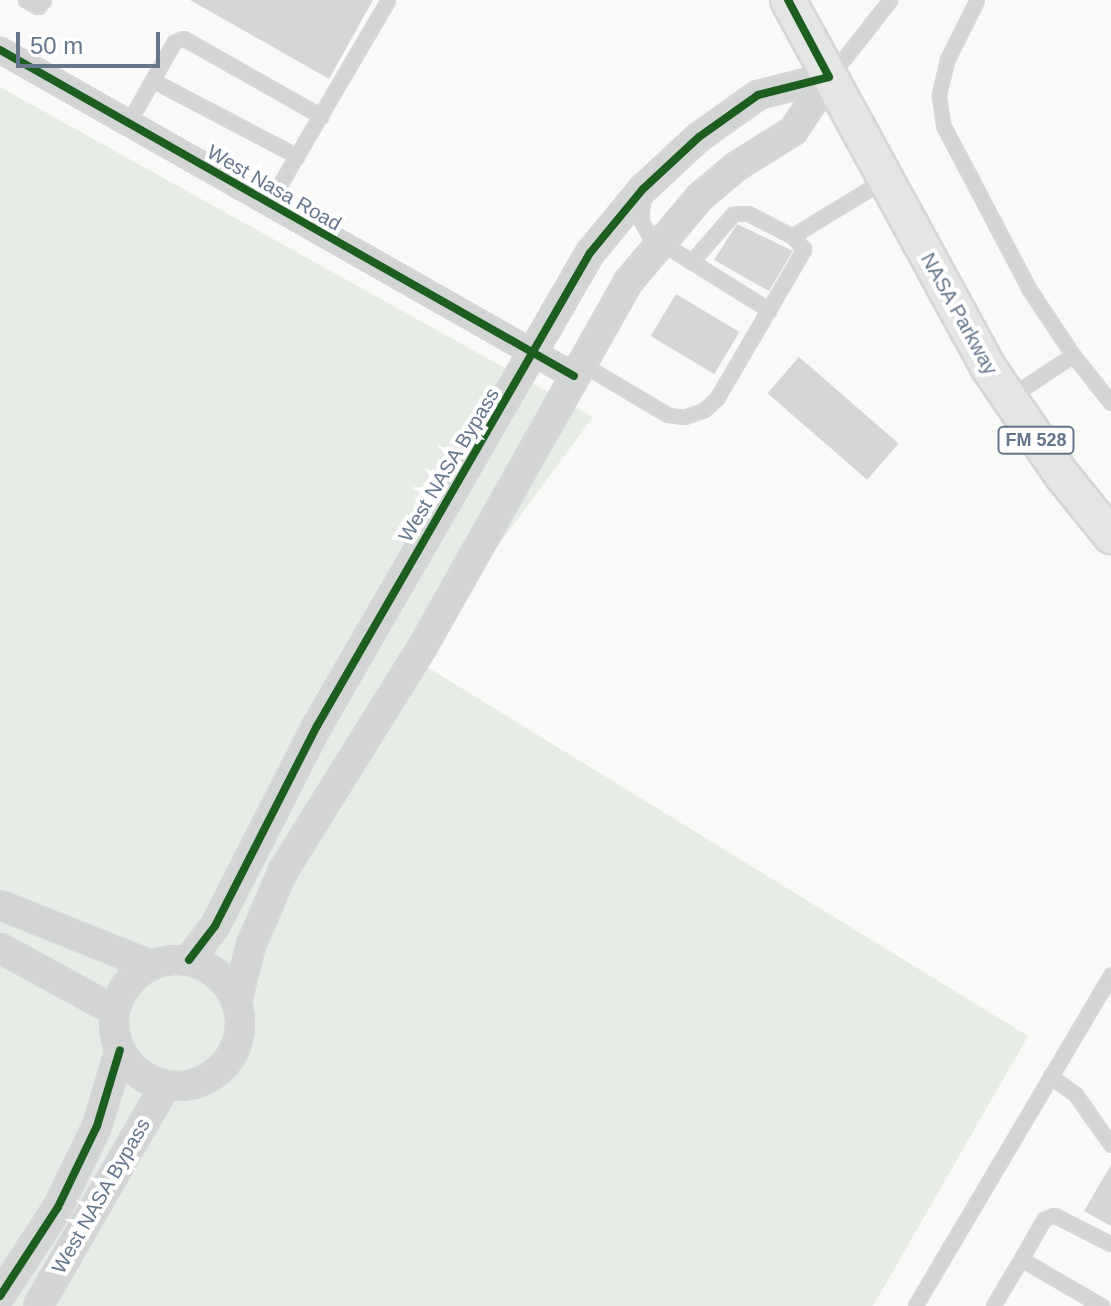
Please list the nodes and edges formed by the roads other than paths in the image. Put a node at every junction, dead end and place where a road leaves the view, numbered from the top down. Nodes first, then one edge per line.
1 (25, 0) edge
2 (44, 0) edge
3 (388, 0) edge
4 (788, 0) edge
5 (890, 0) edge
6 (977, 0) edge
7 (0, 50) edge
8 (829, 77) junction
9 (152, 80) junction
10 (321, 116) junction
11 (128, 123) junction
12 (297, 156) junction
13 (884, 179) junction
14 (643, 189) junction
15 (269, 203) junction
16 (792, 236) junction
17 (659, 242) junction
18 (691, 262) junction
19 (769, 310) junction
20 (533, 354) junction
21 (1073, 355) junction
22 (578, 370) junction
23 (1007, 398) junction
24 (1111, 403) edge
25 (1111, 536) edge
26 (0, 905) edge
27 (0, 948) edge
28 (189, 960) junction
29 (150, 965) junction
30 (1111, 975) edge
31 (237, 1001) junction
32 (115, 1011) junction
33 (120, 1050) junction
34 (1050, 1076) junction
35 (165, 1086) junction
36 (1111, 1145) edge
37 (1111, 1244) edge
38 (1021, 1259) junction
39 (0, 1296) edge
40 (38, 1306) edge
41 (915, 1306) edge
42 (993, 1306) edge
43 (1102, 1306) edge

1 - 2 lane
3 - 10 lane
4 - 8 main road, FM 528
5 - 8 lane
6 - 21 lane
7 - 11 street, West Nasa Road
8 - 13 main road, NASA Parkway / FM 528
8 - 14 street, West NASA Bypass
8 - 17 street
9 - 10 lane
9 - 11 lane
9 - 12 lane
10 - 12 lane
11 - 15 street, West Nasa Road
12 - 15 lane
13 - 16 lane
13 - 23 main road, NASA Parkway / FM 528
14 - 17 lane
14 - 20 street, West NASA Bypass
15 - 20 street, West Nasa Road
16 - 18 lane
16 - 19 lane
17 - 18 lane
17 - 22 street
18 - 19 lane
19 - 22 lane
20 - 22 street, West Nasa Road
20 - 28 street, West NASA Bypass
21 - 23 lane
21 - 24 lane
22 - 31 street
23 - 25 main road, NASA Parkway / FM 528
26 - 29 street
27 - 32 street
28 - 29 street
28 - 31 street
29 - 32 street
30 - 34 lane
31 - 35 street
32 - 33 street, West NASA Bypass
33 - 35 street
33 - 39 street, West NASA Bypass
34 - 36 lane
34 - 41 lane
35 - 40 street, West NASA Bypass
37 - 38 lane
38 - 42 lane
38 - 43 lane

